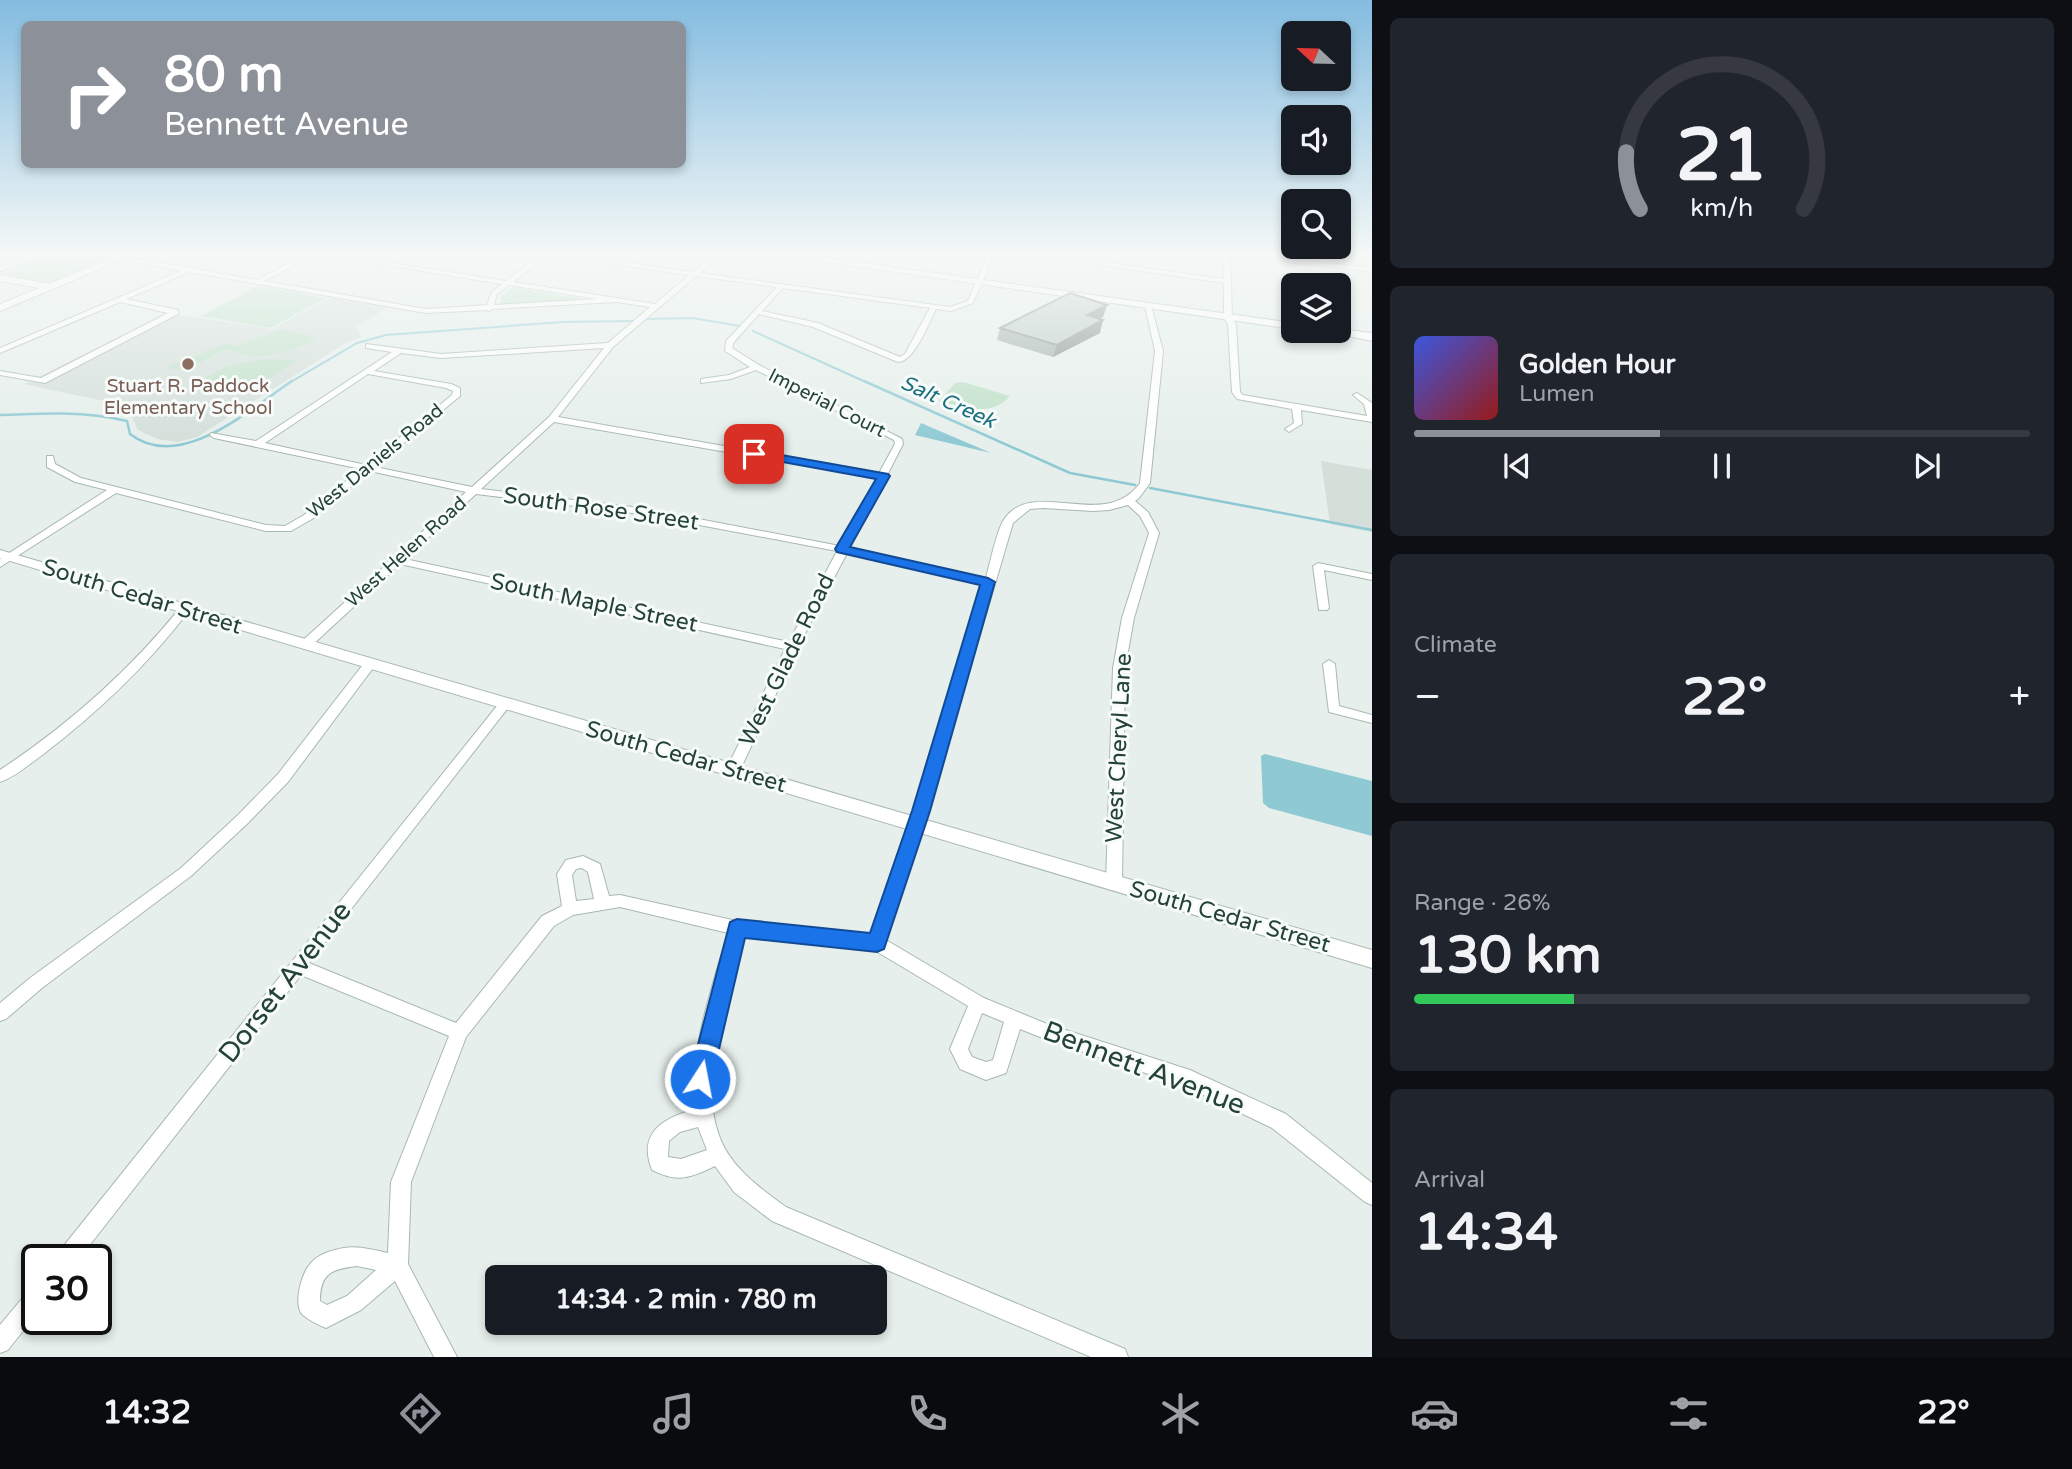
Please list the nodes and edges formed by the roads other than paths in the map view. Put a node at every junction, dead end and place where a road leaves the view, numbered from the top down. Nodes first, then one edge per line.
1 (78, 318) edge
2 (163, 318) edge
3 (640, 318) edge
4 (752, 318) edge
5 (784, 318) edge
6 (928, 318) edge
7 (1152, 318) edge
8 (1229, 318) edge
9 (1238, 318) edge
10 (1281, 324) edge
11 (1351, 334) edge
12 (1372, 337) edge
13 (610, 345) junction
14 (369, 346) dead end
15 (0, 351) edge
16 (398, 351) junction
17 (756, 367) junction
18 (368, 372) junction
19 (0, 373) edge
20 (704, 381) dead end
21 (1357, 395) dead end
22 (1240, 397) joint
23 (1296, 407) junction
24 (552, 419) junction
25 (1372, 419) edge
26 (1289, 429) dead end
27 (214, 435) dead end
28 (898, 439) joint
29 (257, 445) junction
30 (50, 458) dead end
31 (366, 469) junction
32 (883, 476) junction
33 (114, 490) junction
34 (474, 491) junction
35 (1129, 500) junction
36 (842, 549) junction
37 (3, 558) edge
38 (396, 560) junction
39 (1372, 577) edge
40 (988, 582) junction
41 (1323, 608) dead end
42 (184, 610) junction
43 (305, 645) junction
44 (792, 647) junction
45 (1329, 664) dead end
46 (369, 665) junction
47 (505, 704) junction
48 (1372, 719) edge
49 (733, 770) junction
50 (0, 777) edge
51 (916, 825) junction
52 (1114, 883) junction
53 (603, 904) junction
54 (570, 909) junction
55 (737, 928) junction
56 (877, 943) junction
57 (1372, 959) edge
58 (298, 966) junction
59 (978, 1003) junction
60 (0, 1013) edge
61 (1014, 1018) junction
62 (459, 1032) junction
63 (703, 1116) junction
64 (718, 1155) junction
65 (1372, 1195) edge
66 (78, 1244) edge
67 (21, 1316) edge
68 (0, 1342) edge
69 (446, 1357) edge
70 (1117, 1357) edge

1 - 15 street
2 - 19 street
3 - 13 street, West Helen Road
4 - 17 street, Imperial Court
5 - 6 street
7 - 35 street
8 - 22 street
9 - 10 main road
11 - 12 main road
13 - 16 street
13 - 24 street, West Helen Road
14 - 16 street
16 - 18 street
17 - 20 street, Imperial Court
17 - 28 street, Imperial Court
18 - 29 street
18 - 31 street, West Daniels Road
21 - 25 street
22 - 23 street
23 - 25 street
23 - 26 street
24 - 32 street
24 - 34 street, West Helen Road
27 - 29 street, South Rose Street
28 - 32 street, West Glade Road
29 - 31 street, South Rose Street
30 - 33 street
31 - 33 street, West Daniels Road
31 - 34 street, South Rose Street
32 - 36 street, West Glade Road
33 - 37 street
34 - 36 street, South Rose Street
34 - 38 street, West Helen Road
35 - 40 street
35 - 52 street, West Cheryl Lane
36 - 40 street, South Rose Street
36 - 44 street, West Glade Road
37 - 42 street, South Cedar Street
38 - 43 street, West Helen Road
38 - 44 street, South Maple Street
39 - 41 street
40 - 51 street
42 - 43 street, South Cedar Street
42 - 50 street
43 - 46 street, South Cedar Street
44 - 49 street, West Glade Road
45 - 48 street
46 - 47 street, South Cedar Street
46 - 60 street
47 - 49 street, South Cedar Street
47 - 58 street, Dorset Avenue
49 - 51 street, South Cedar Street
51 - 52 street, South Cedar Street
51 - 56 street
52 - 57 street, South Cedar Street
53 - 54 street, Bennett Avenue
53 - 54 street
53 - 55 street, Bennett Avenue
54 - 62 street, Bennett Avenue
55 - 56 street, Bennett Avenue
55 - 63 street
56 - 59 street, Bennett Avenue
58 - 62 street
58 - 66 street, Dorset Avenue
59 - 61 street, Bennett Avenue
59 - 61 street, Bennett Avenue
61 - 65 street, Bennett Avenue
62 - 69 street, Bennett Avenue
63 - 64 street
63 - 64 street
64 - 70 street
67 - 68 street

